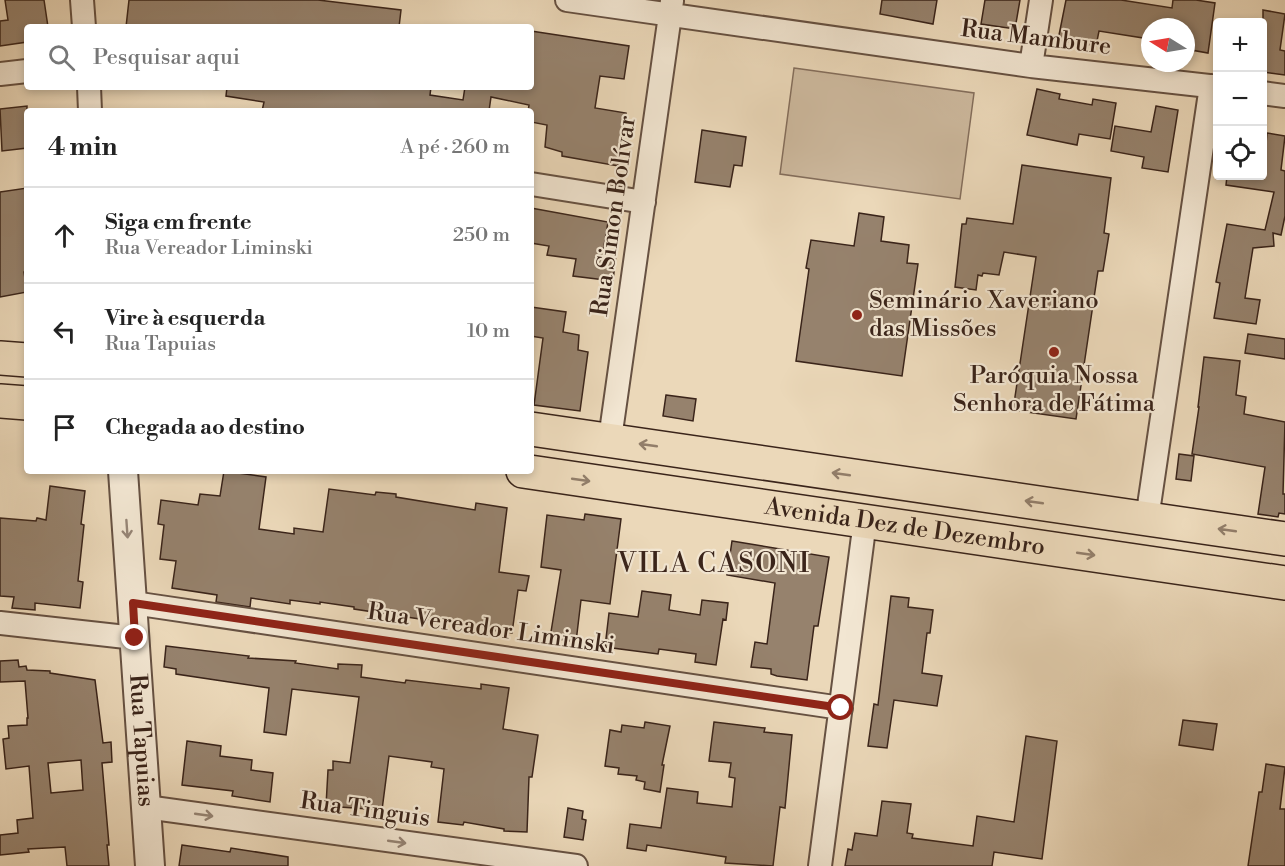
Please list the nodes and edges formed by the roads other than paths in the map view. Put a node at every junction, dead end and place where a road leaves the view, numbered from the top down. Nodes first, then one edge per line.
1 (81, 0) edge
2 (567, 0) edge
3 (1041, 0) edge
4 (671, 8) edge
5 (84, 24) edge
6 (1031, 66) junction
7 (24, 70) edge
8 (0, 74) edge
9 (1213, 86) edge
10 (89, 90) edge
11 (1213, 92) edge
12 (1267, 94) edge
13 (1285, 96) edge
14 (90, 108) edge
15 (534, 184) edge
16 (644, 202) junction
17 (0, 358) edge
18 (24, 360) edge
19 (0, 376) edge
20 (24, 379) edge
21 (0, 401) edge
22 (24, 403) edge
23 (0, 419) edge
24 (24, 420) edge
25 (534, 429) edge
26 (610, 440) junction
27 (534, 473) edge
28 (123, 474) edge
29 (1147, 519) junction
30 (866, 522) junction
31 (1285, 539) edge
32 (1285, 583) edge
33 (133, 603) junction
34 (0, 623) edge
35 (135, 638) junction
36 (841, 708) junction
37 (146, 807) junction
38 (531, 863) edge
39 (150, 866) edge
40 (576, 866) edge
41 (820, 866) edge

1 - 5 street
2 - 4 street, Rua Mambure
3 - 6 street
4 - 6 street, Rua Mambure
4 - 16 street, Rua Simon Bolívar
6 - 9 street, Rua Mambure
7 - 8 street
10 - 14 street
11 - 29 street
12 - 13 street
15 - 16 street
16 - 26 street, Rua Simon Bolívar
17 - 18 highway
19 - 20 highway
21 - 22 highway
23 - 24 highway
25 - 26 highway, Avenida Dez de Dezembro
29 -> 26 highway, Avenida Dez de Dezembro
27 -> 30 highway, Avenida Dez de Dezembro
28 -> 33 street, Rua Tapuias
31 -> 29 highway, Avenida Dez de Dezembro
30 -> 32 highway, Avenida Dez de Dezembro
30 - 36 street
33 - 35 street, Rua Tapuias
33 - 36 street, Rua Vereador Liminski
34 - 35 street
35 - 37 street, Rua Tapuias
36 - 41 street
37 -> 38 street, Rua Tinguis
37 - 39 street, Rua Tapuias
38 - 40 street, Rua Tinguis

